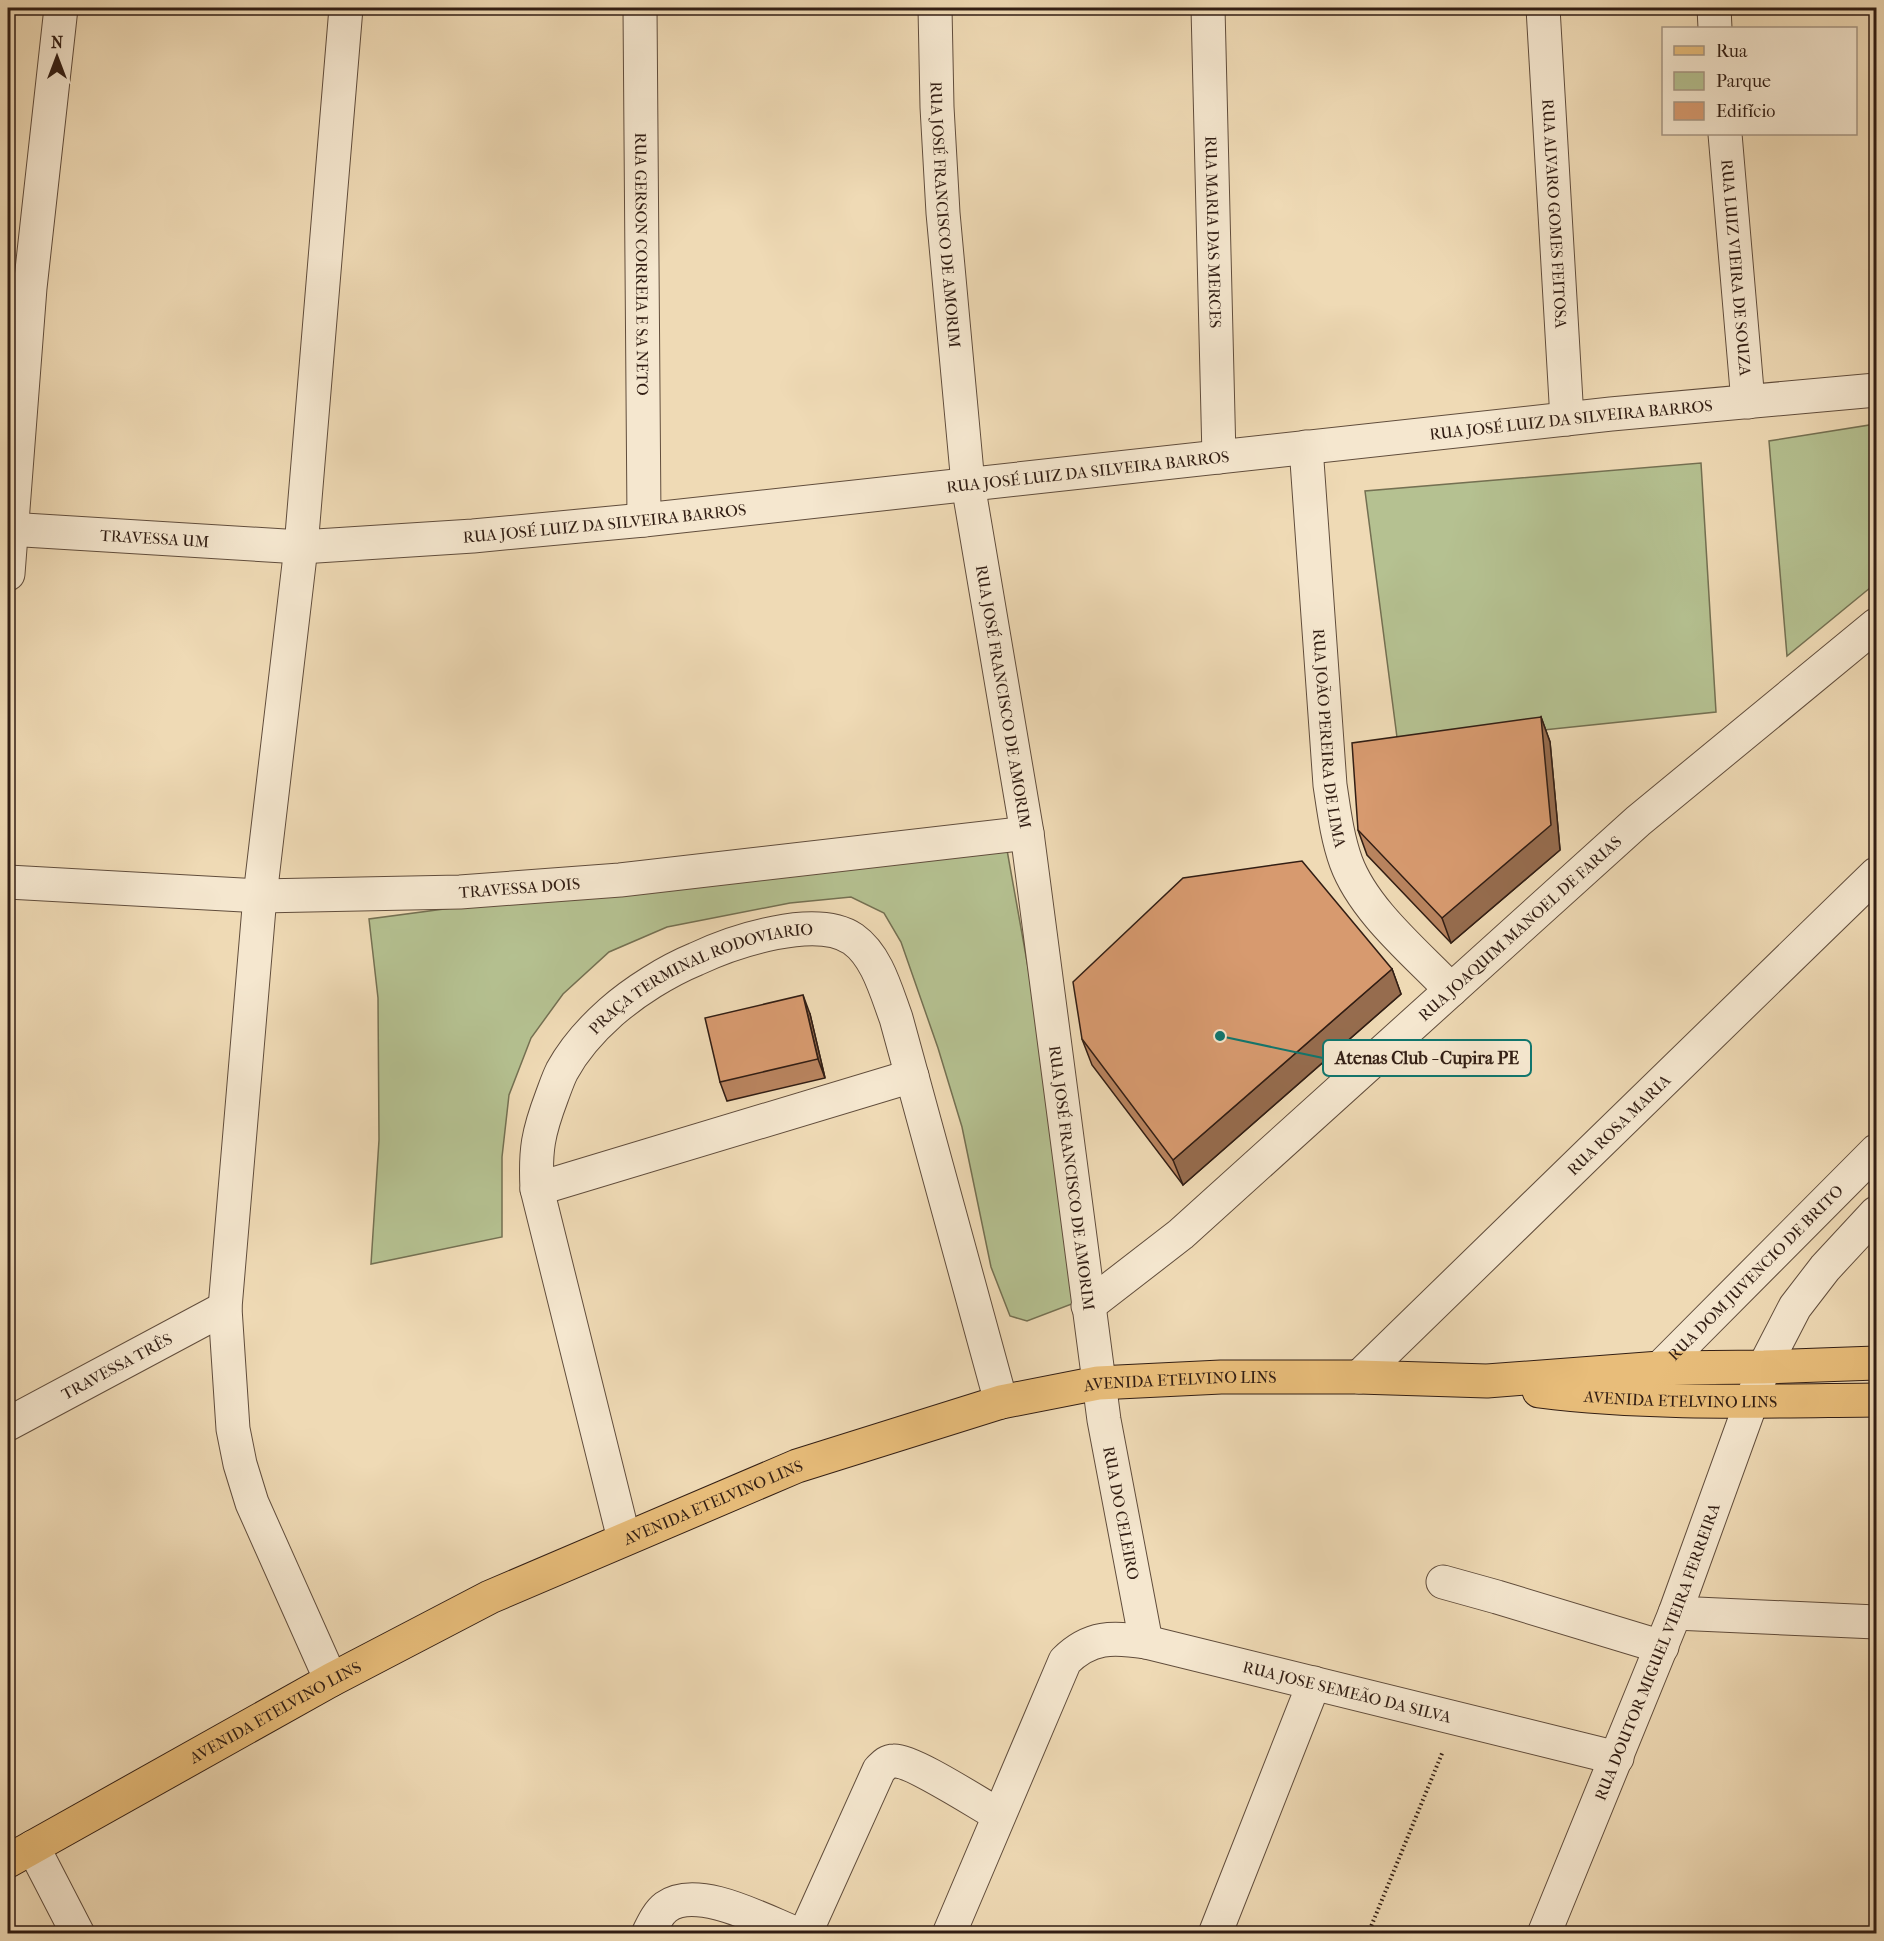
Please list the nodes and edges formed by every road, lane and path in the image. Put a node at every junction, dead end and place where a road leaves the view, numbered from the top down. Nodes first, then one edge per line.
1 (61, 8) edge
2 (346, 8) edge
3 (640, 8) edge
4 (935, 8) edge
5 (1208, 8) edge
6 (1543, 8) edge
7 (1714, 8) edge
8 (1716, 27) edge
9 (1725, 135) edge
10 (19, 288) edge
11 (17, 338) edge
12 (1876, 390) edge
13 (1748, 402) junction
14 (1567, 418) junction
15 (1306, 447) junction
16 (1219, 457) junction
17 (968, 484) junction
18 (644, 520) junction
19 (10, 529) edge
20 (301, 547) junction
21 (8, 574) edge
22 (1876, 625) edge
23 (1027, 833) junction
24 (1876, 874) edge
25 (8, 882) edge
26 (260, 896) junction
27 (1451, 990) junction
28 (912, 1076) junction
29 (1876, 1151) edge
30 (537, 1189) junction
31 (1876, 1213) edge
32 (1088, 1306) junction
33 (225, 1308) junction
34 (1876, 1363) edge
35 (1764, 1367) junction
36 (1660, 1368) junction
37 (1359, 1377) junction
38 (1487, 1381) junction
39 (1098, 1383) junction
40 (1752, 1401) junction
41 (1876, 1401) edge
42 (1000, 1402) junction
43 (8, 1424) edge
44 (624, 1539) junction
45 (1443, 1582) dead end
46 (1675, 1613) junction
47 (1876, 1622) edge
48 (1146, 1642) junction
49 (1662, 1647) junction
50 (331, 1680) junction
51 (1314, 1683) junction
52 (1456, 1718) junction
53 (1617, 1758) junction
54 (999, 1815) junction
55 (20, 1854) edge
56 (78, 1934) edge
57 (648, 1934) edge
58 (797, 1934) edge
59 (805, 1934) edge
60 (949, 1934) edge
61 (1215, 1934) edge
62 (1368, 1934) edge
63 (1544, 1934) edge

1 - 10 street
2 - 20 street
3 - 18 street, RUA GERSON CORREIA E SA NETO
4 - 17 street, RUA JOSÉ FRANCISCO DE AMORIM
5 - 16 street, RUA MARIA DAS MERCES
6 - 14 street, RUA ALVARO GOMES FEITOSA
7 - 8 street
9 - 13 street, RUA LUIZ VIEIRA DE SOUZA
10 - 11 street
11 - 19 street
12 - 13 street, RUA JOSÉ LUIZ DA SILVEIRA BARROS
13 - 14 street, RUA JOSÉ LUIZ DA SILVEIRA BARROS
14 - 15 street, RUA JOSÉ LUIZ DA SILVEIRA BARROS
15 - 16 street, RUA JOSÉ LUIZ DA SILVEIRA BARROS
15 - 27 street, RUA JOÃO PEREIRA DE LIMA
16 - 17 street, RUA JOSÉ LUIZ DA SILVEIRA BARROS
17 - 18 street, RUA JOSÉ LUIZ DA SILVEIRA BARROS
17 - 23 street, RUA JOSÉ FRANCISCO DE AMORIM
18 - 20 street, RUA JOSÉ LUIZ DA SILVEIRA BARROS
19 - 20 street, TRAVESSA UM
19 - 21 street
20 - 26 street
22 - 27 street, RUA JOAQUIM MANOEL DE FARIAS
23 - 26 street, TRAVESSA DOIS
23 - 32 street, RUA JOSÉ FRANCISCO DE AMORIM
24 - 37 street, RUA ROSA MARIA
25 - 26 street, TRAVESSA DOIS
26 - 33 street
27 - 32 street, RUA JOAQUIM MANOEL DE FARIAS
28 - 30 street
28 - 30 street, PRAÇA TERMINAL RODOVIARIO
28 - 42 street, PRAÇA TERMINAL RODOVIARIO
29 - 36 street, RUA DOM JUVENCIO DE BRITO
30 - 44 street, PRAÇA TERMINAL RODOVIARIO
31 - 35 street
32 - 39 street, RUA JOSÉ FRANCISCO DE AMORIM
33 - 43 street, TRAVESSA TRÊS
33 - 50 street
34 - 35 main road, AVENIDA ETELVINO LINS
35 - 36 main road, AVENIDA ETELVINO LINS
35 - 40 street, RUA DOUTOR MIGUEL VIEIRA FERREIRA
36 - 38 main road, AVENIDA ETELVINO LINS
37 - 38 main road, AVENIDA ETELVINO LINS
37 - 39 main road, AVENIDA ETELVINO LINS
38 - 40 main road, AVENIDA ETELVINO LINS
39 - 42 main road, AVENIDA ETELVINO LINS
39 - 48 street, RUA DO CELEIRO
40 - 41 main road, AVENIDA ETELVINO LINS
40 - 46 street, RUA DOUTOR MIGUEL VIEIRA FERREIRA
42 - 44 main road, AVENIDA ETELVINO LINS
44 - 50 main road, AVENIDA ETELVINO LINS
45 - 49 street
46 - 47 street
46 - 49 street, RUA DOUTOR MIGUEL VIEIRA FERREIRA
48 - 51 street, RUA JOSE SEMEÃO DA SILVA
48 - 54 street, RUA JOSE SEMEÃO DA SILVA
49 - 53 street, RUA DOUTOR MIGUEL VIEIRA FERREIRA
50 - 55 main road, AVENIDA ETELVINO LINS
51 - 52 street, RUA JOSE SEMEÃO DA SILVA
51 - 61 street
52 - 53 street, RUA JOSE SEMEÃO DA SILVA
52 - 62 path
53 - 63 street, RUA DOUTOR MIGUEL VIEIRA FERREIRA
54 - 59 street
54 - 60 street
55 - 56 street
57 - 58 street

